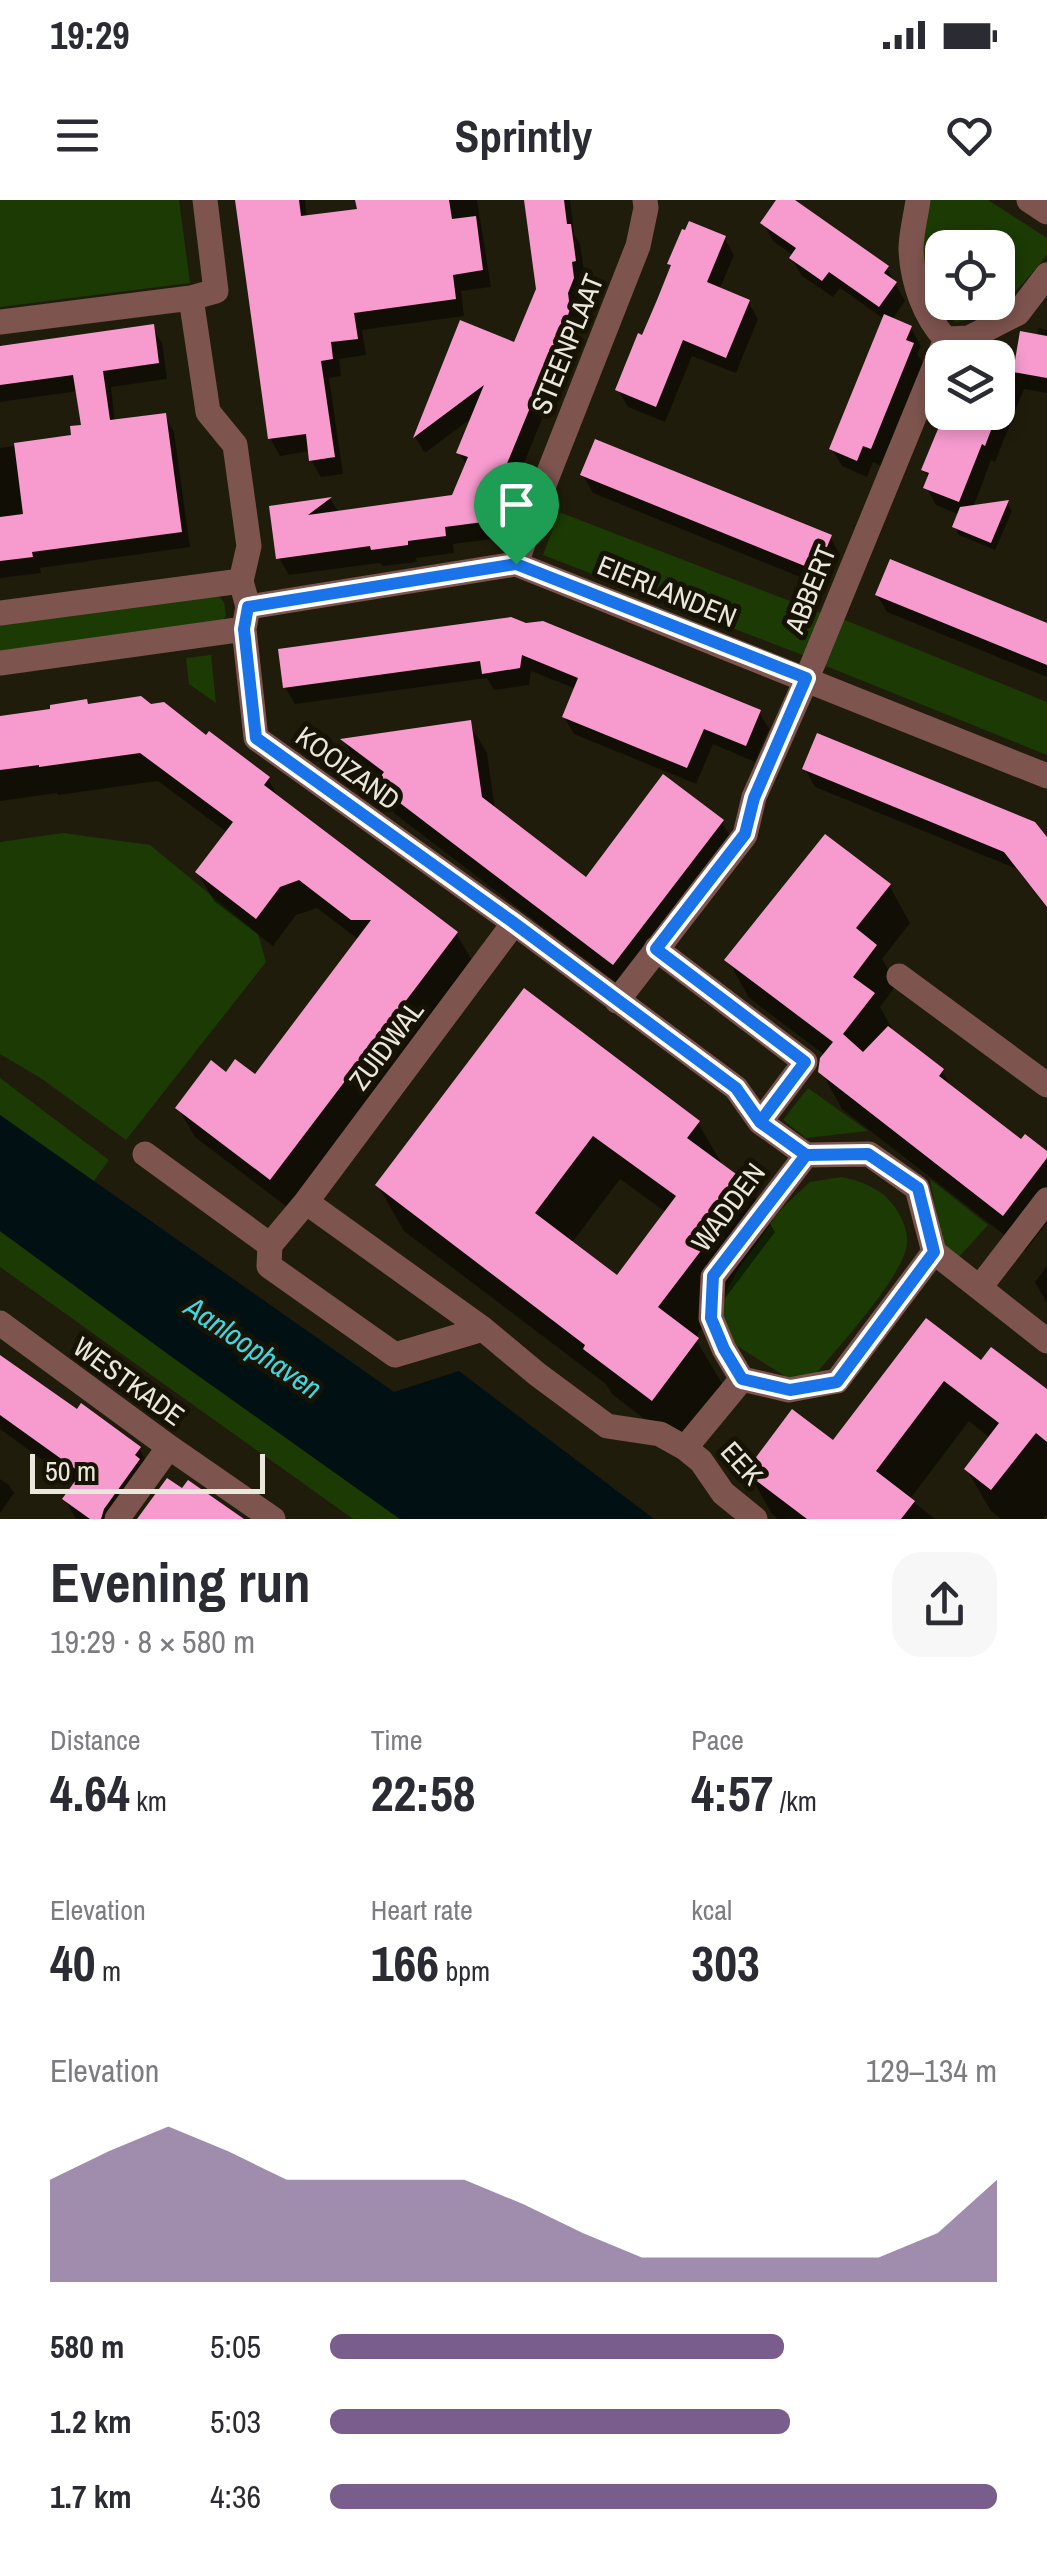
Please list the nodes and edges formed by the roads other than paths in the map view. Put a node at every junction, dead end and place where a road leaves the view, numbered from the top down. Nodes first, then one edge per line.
1 (205, 200) edge
2 (645, 200) edge
3 (918, 200) edge
4 (1030, 200) edge
5 (1047, 212) edge
6 (1047, 275) edge
7 (192, 298) junction
8 (0, 322) edge
9 (946, 339) junction
10 (516, 564) junction
11 (241, 582) junction
12 (0, 613) edge
13 (246, 618) junction
14 (0, 663) edge
15 (806, 678) junction
16 (1047, 776) edge
17 (514, 923) junction
18 (656, 949) junction
19 (900, 976) dead end
20 (616, 1001) junction
21 (1047, 1085) edge
22 (760, 1122) junction
23 (145, 1154) dead end
24 (806, 1155) junction
25 (1047, 1200) edge
26 (306, 1202) junction
27 (270, 1245) junction
28 (934, 1252) junction
29 (980, 1287) junction
30 (0, 1323) edge
31 (482, 1330) junction
32 (1047, 1341) edge
33 (742, 1379) junction
34 (169, 1448) junction
35 (685, 1448) junction
36 (116, 1519) edge
37 (272, 1519) edge
38 (755, 1519) edge

1 - 7 street
2 - 10 street, STEENPLAAT
3 - 9 street
4 - 5 street
6 - 9 street
7 - 8 street
7 - 11 street, KOOIZAND
9 - 15 street, ABBERT
10 - 13 street
10 - 15 street, EIERLANDEN
11 - 12 street
11 - 13 street, KOOIZAND
13 - 14 street
13 - 17 street, KOOIZAND
15 - 16 street, EIERLANDEN
15 - 18 street, ABBERT
17 - 20 street, KOOIZAND
17 - 26 street, ZUIDWAL
18 - 20 street, ABBERT
18 - 22 street
19 - 21 street
20 - 22 street, KOOIZAND
22 - 24 street, KOOIZAND
23 - 27 street
24 - 28 street, WADDEN
24 - 33 street, WADDEN
25 - 29 street
26 - 27 street, ZUIDWAL
26 - 31 street
27 - 31 street
28 - 29 street
28 - 33 street
29 - 32 street
30 - 34 street, WESTKADE
31 - 35 street
33 - 35 street
34 - 36 street
34 - 37 street, WESTKADE
35 - 38 street, EEK

